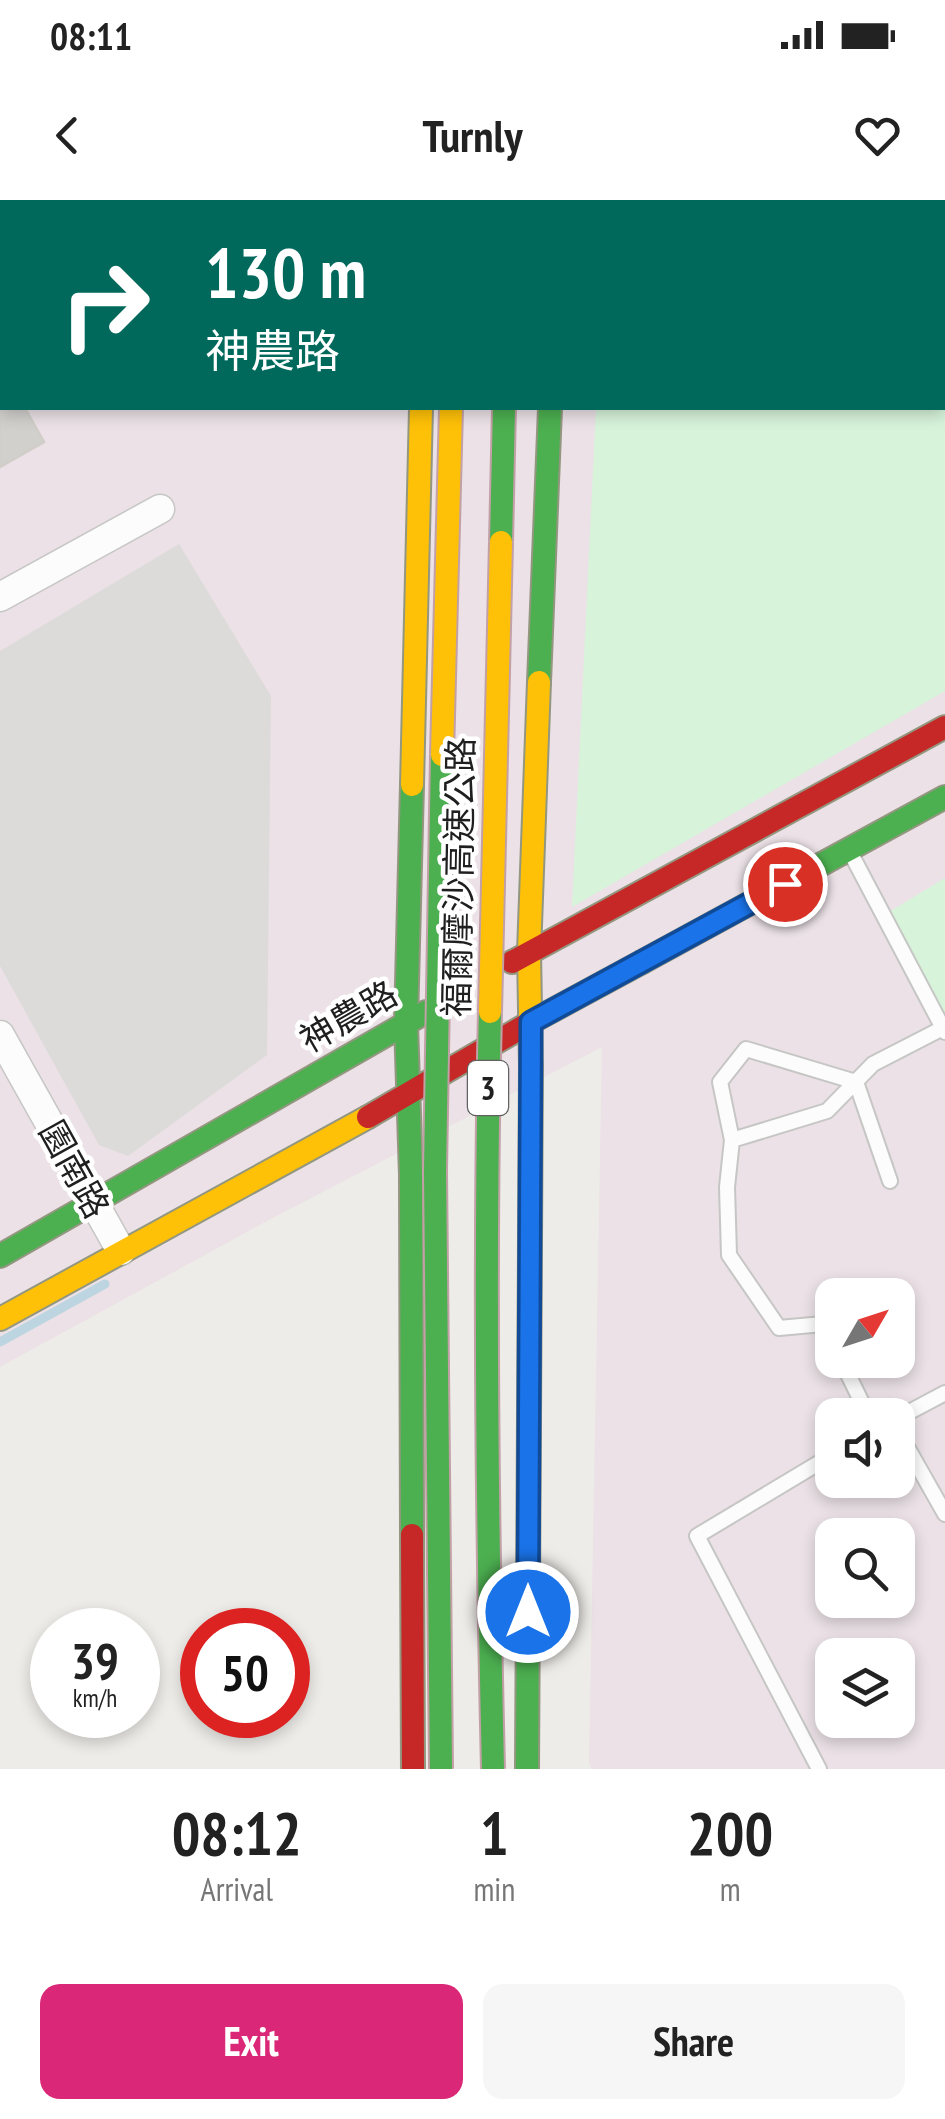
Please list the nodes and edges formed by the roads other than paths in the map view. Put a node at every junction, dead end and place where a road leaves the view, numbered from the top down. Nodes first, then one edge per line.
1 (420, 410) edge
2 (451, 410) edge
3 (504, 410) edge
4 (550, 410) edge
5 (160, 509) dead end
6 (0, 597) edge
7 (945, 727) edge
8 (945, 796) edge
9 (848, 849) junction
10 (529, 952) junction
11 (531, 1022) junction
12 (406, 1023) junction
13 (944, 1029) edge
14 (0, 1035) edge
15 (856, 1082) junction
16 (410, 1094) junction
17 (732, 1140) junction
18 (890, 1182) dead end
19 (94, 1203) junction
20 (121, 1251) junction
21 (0, 1256) edge
22 (0, 1319) edge
23 (815, 1325) edge
24 (945, 1393) edge
25 (915, 1409) edge
26 (915, 1461) edge
27 (815, 1466) edge
28 (945, 1514) edge
29 (413, 1769) edge
30 (441, 1769) edge
31 (493, 1769) edge
32 (528, 1769) edge
33 (819, 1769) edge

1 - 12 main road
2 - 30 main road, 福爾摩沙高速公路 / 3, bridge
3 - 31 main road, 福爾摩沙高速公路 / 3, bridge
4 - 10 main road
5 - 6 street
7 - 10 main road, 神農路
8 - 9 main road
9 - 11 main road
9 - 13 lane
10 - 11 main road
10 - 12 main road, 神農路
11 - 16 main road
11 - 32 main road
12 - 16 main road
12 - 19 main road, 神農路
13 - 15 lane
14 - 19 street, 園南路
15 - 17 lane
15 - 17 lane
15 - 18 lane
16 - 20 main road
16 - 29 main road
17 - 23 lane
19 - 20 street, 園南路
19 - 21 main road, 神農路
20 - 22 main road
24 - 25 lane
26 - 28 lane
27 - 33 lane

